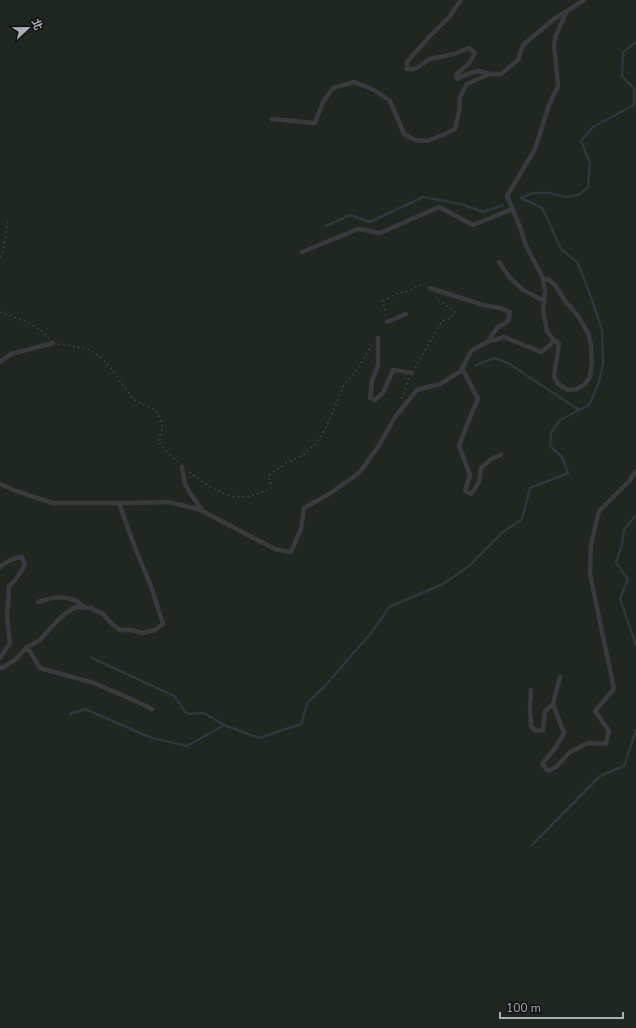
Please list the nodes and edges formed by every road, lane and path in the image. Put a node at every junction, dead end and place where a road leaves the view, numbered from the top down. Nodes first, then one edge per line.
1 (461, 0) edge
2 (584, 0) edge
3 (567, 11) junction
4 (491, 74) junction
5 (272, 119) dead end
6 (513, 209) junction
7 (8, 219) dead end
8 (302, 252) dead end
9 (0, 257) edge
10 (499, 262) dead end
11 (543, 281) junction
12 (430, 288) junction
13 (544, 301) junction
14 (0, 312) edge
15 (406, 314) dead end
16 (387, 322) joint
17 (378, 338) joint
18 (553, 339) junction
19 (487, 342) junction
20 (53, 343) junction
21 (0, 362) edge
22 (462, 368) junction
23 (412, 373) junction
24 (404, 407) junction
25 (501, 455) dead end
26 (182, 467) junction
27 (636, 470) edge
28 (0, 484) edge
29 (118, 503) junction
30 (203, 511) junction
31 (0, 567) edge
32 (38, 602) dead end
33 (85, 608) junction
34 (27, 647) junction
35 (0, 658) edge
36 (0, 667) edge
37 (560, 677) dead end
38 (531, 690) dead end
39 (553, 704) junction
40 (152, 709) dead end

1 - 4 lane
2 - 3 lane
3 - 4 lane
3 - 6 lane
4 - 5 lane
6 - 8 lane
6 - 11 lane
7 - 9 path
10 - 13 lane
11 - 13 lane
11 - 18 lane
12 - 16 path
12 - 19 lane
12 - 23 path
13 - 18 lane
14 - 20 path
15 - 16 lane
17 - 23 lane
17 - 26 path
18 - 19 lane
19 - 22 lane
20 - 21 lane
20 - 26 path
22 - 24 lane
22 - 25 lane
23 - 24 path
24 - 30 lane
26 - 30 lane
27 - 39 lane
28 - 29 lane
29 - 30 lane
29 - 33 lane
31 - 35 lane
32 - 33 lane
33 - 34 lane
34 - 36 lane
34 - 40 lane
37 - 39 lane
38 - 39 lane

